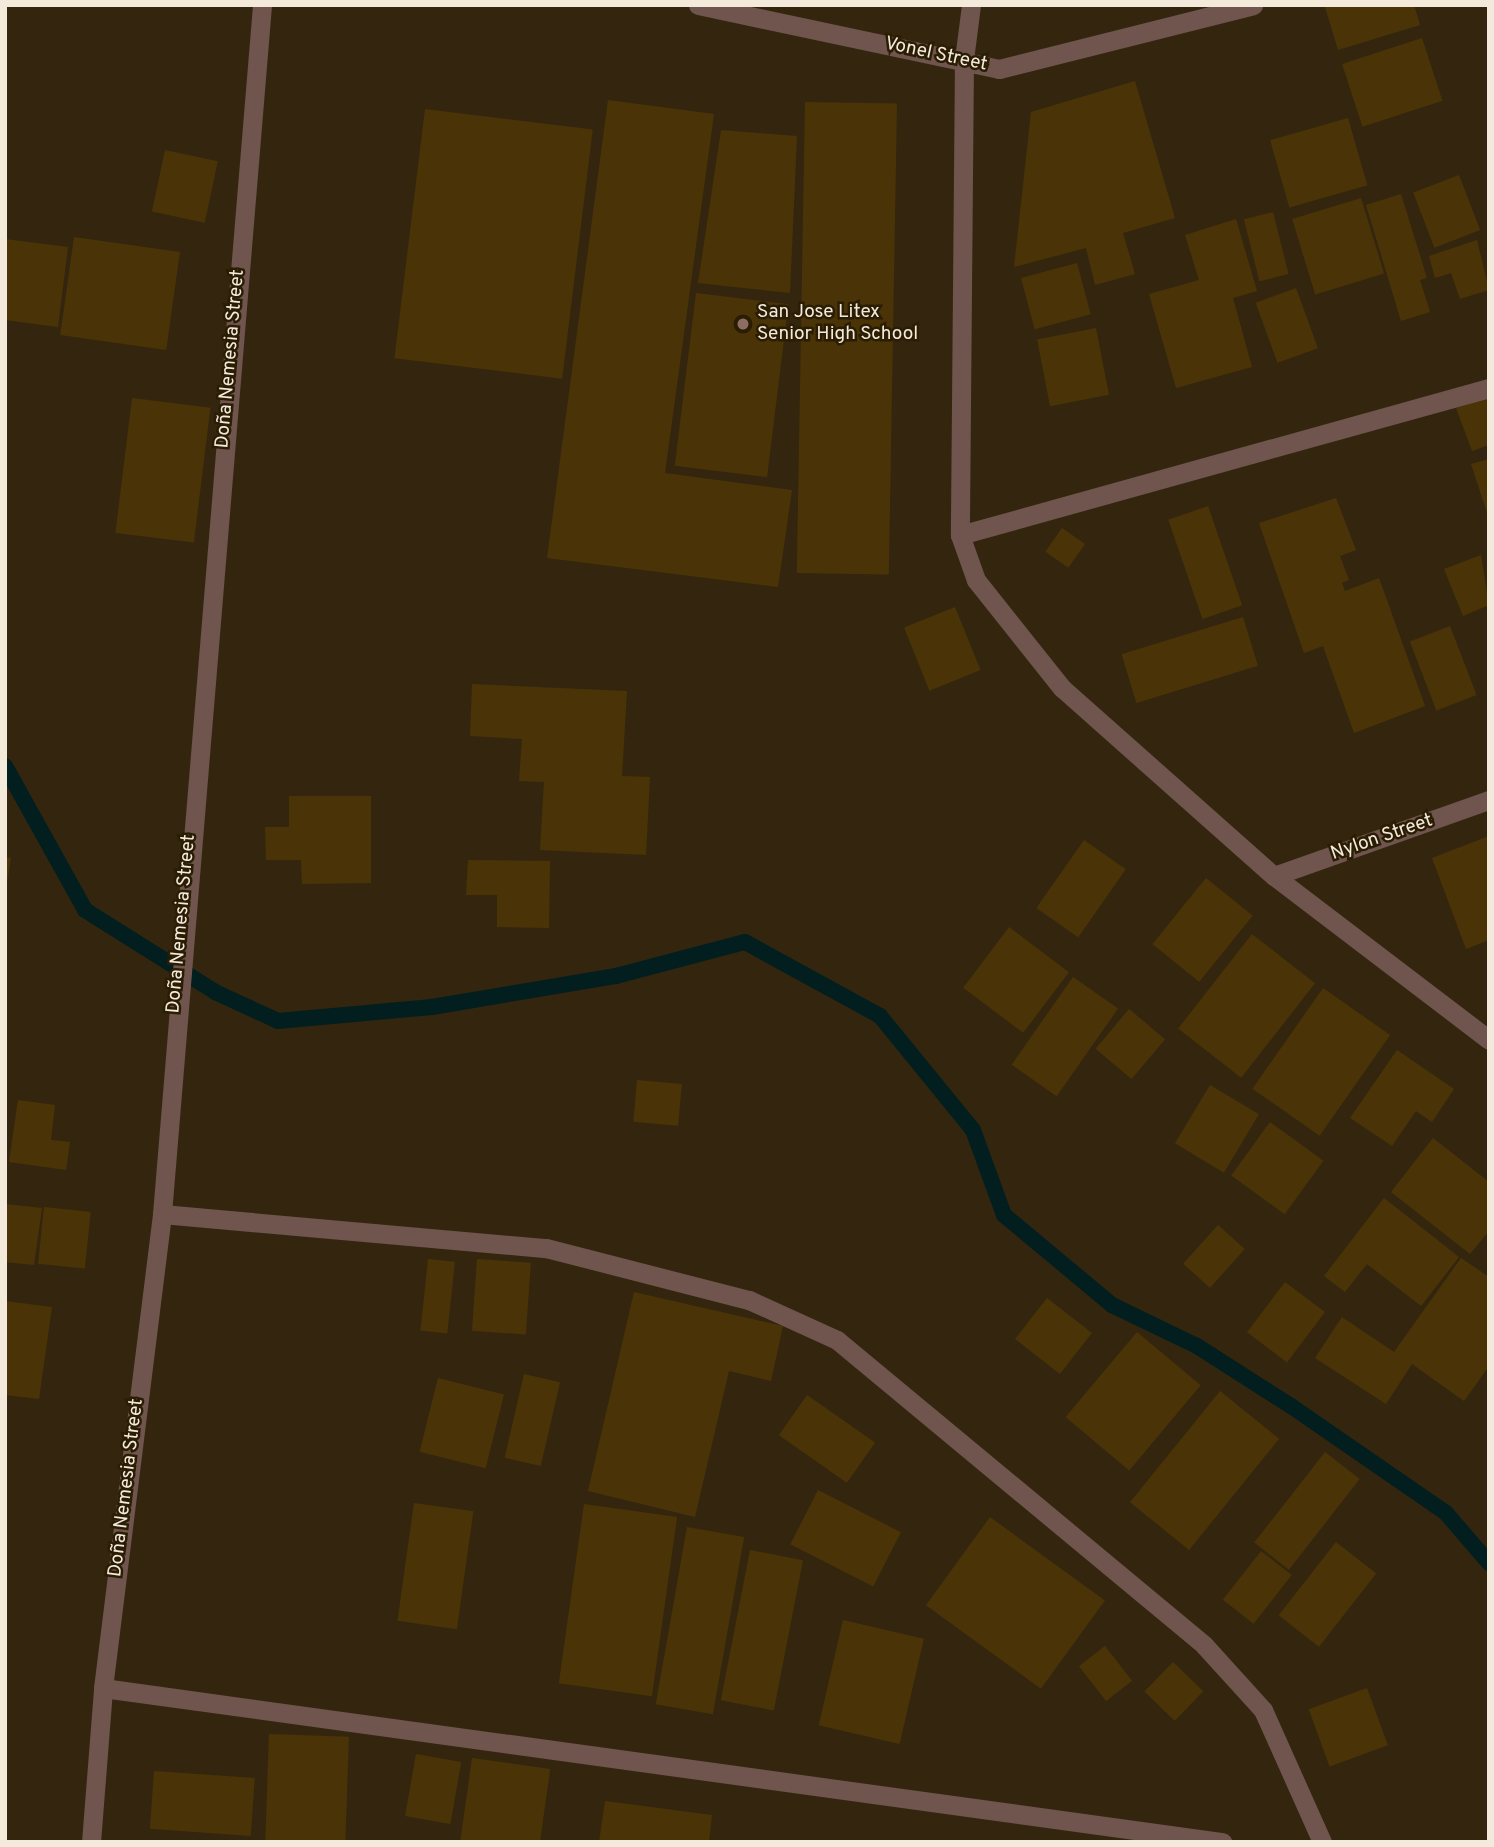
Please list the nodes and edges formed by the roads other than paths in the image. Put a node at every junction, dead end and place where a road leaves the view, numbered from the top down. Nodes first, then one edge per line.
1 (262, 5) edge
2 (698, 5) edge
3 (971, 5) edge
4 (1253, 5) edge
5 (964, 60) junction
6 (1489, 388) edge
7 (960, 536) junction
8 (1489, 800) edge
9 (1275, 876) junction
10 (1489, 1040) edge
11 (162, 1214) junction
12 (103, 1688) junction
13 (91, 1842) edge
14 (1222, 1842) edge
15 (1322, 1842) edge

1 - 11 street, Doña Nemesia Street
2 - 5 street, Vonel Street
3 - 5 street
4 - 5 street, Vonel Street
5 - 7 street
6 - 7 street
7 - 9 street
8 - 9 street, Nylon Street
9 - 10 street
11 - 12 street, Doña Nemesia Street
11 - 15 street
12 - 13 street, Doña Nemesia Street
12 - 14 street

